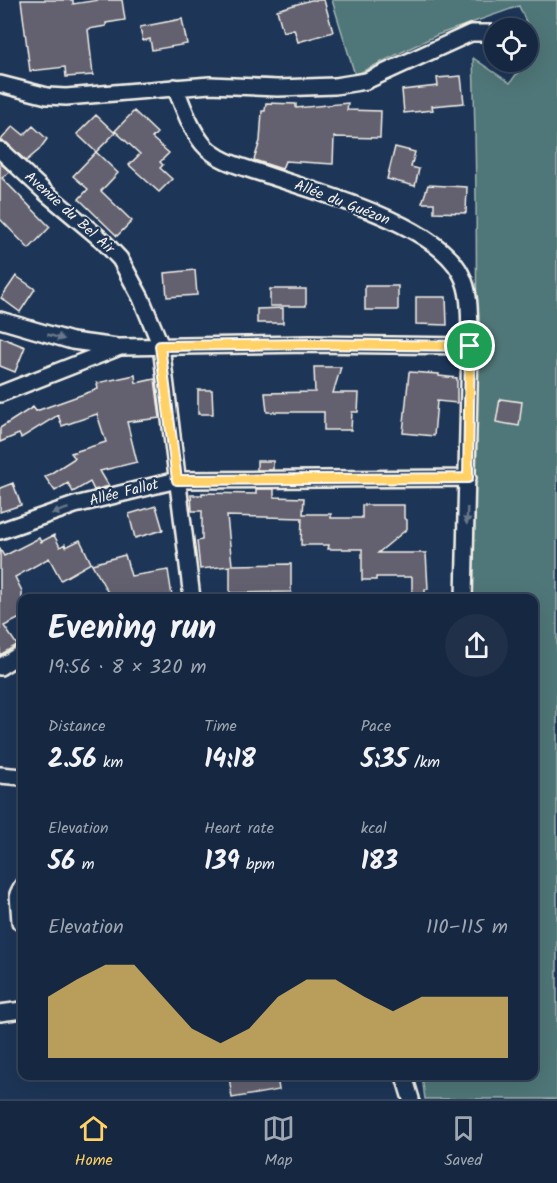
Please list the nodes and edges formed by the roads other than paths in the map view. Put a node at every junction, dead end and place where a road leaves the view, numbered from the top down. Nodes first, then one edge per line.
1 (484, 33) edge
2 (0, 84) edge
3 (175, 87) junction
4 (0, 150) edge
5 (0, 320) edge
6 (160, 346) junction
7 (470, 346) junction
8 (120, 347) junction
9 (0, 394) edge
10 (468, 478) junction
11 (177, 480) junction
12 (0, 531) edge
13 (191, 594) edge
14 (464, 594) edge
15 (18, 656) edge
16 (0, 667) edge
17 (0, 775) edge
18 (18, 777) edge
19 (18, 1011) edge
20 (0, 1013) edge
21 (405, 1080) edge
22 (411, 1099) edge

1 - 3 street
2 - 3 street
3 - 7 street, Allée du Guézon
4 - 6 street, Avenue du Bel Air
5 -> 8 street
6 - 7 street
6 - 8 street
6 - 11 street, Avenue du Bel Air
7 - 10 street, Allée du Guézon
8 - 9 street
10 - 11 street, Allée Fallot
10 -> 14 street, Allée du Guézon
11 -> 12 street, Allée Fallot
11 - 13 street, Avenue du Bel Air
15 - 16 street
17 - 18 street
19 - 20 street
21 - 22 street

